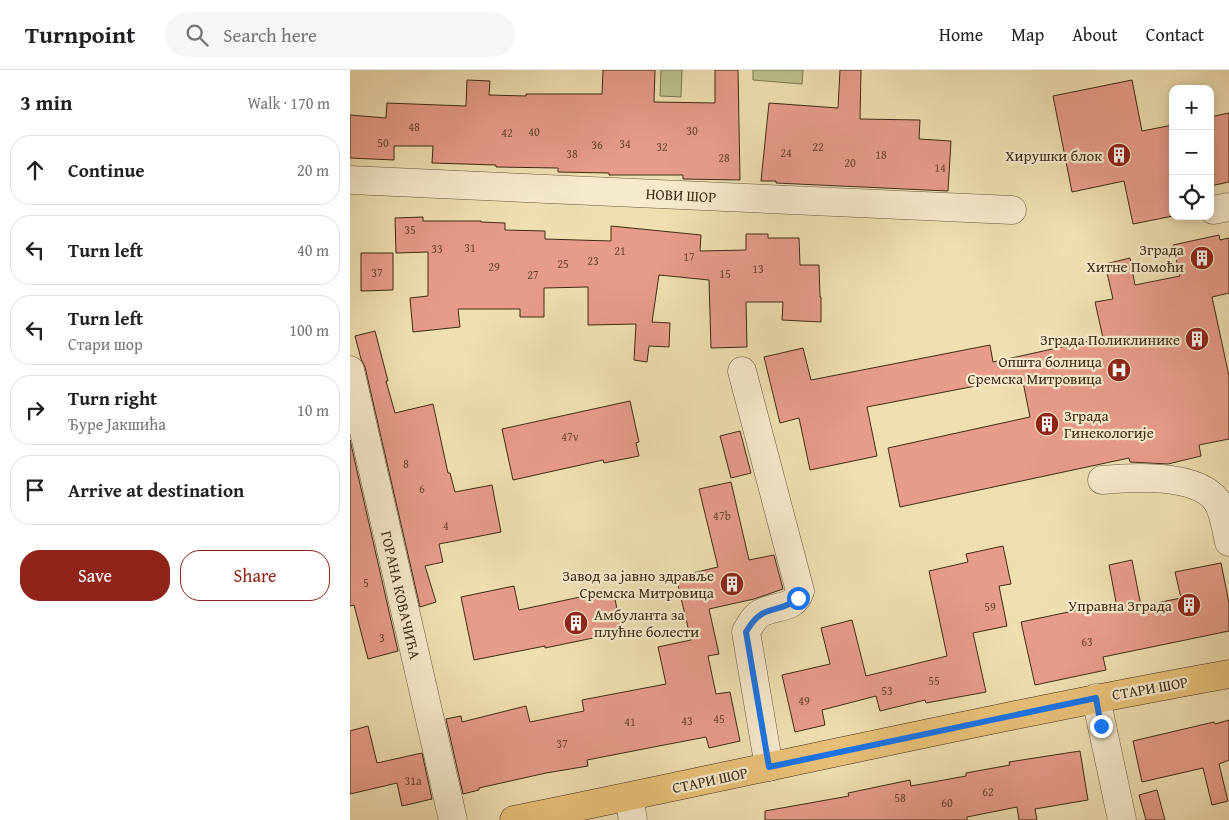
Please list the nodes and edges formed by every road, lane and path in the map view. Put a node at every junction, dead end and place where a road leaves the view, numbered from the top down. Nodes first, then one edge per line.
1 (350, 180) edge
2 (1012, 210) dead end
3 (350, 370) edge
4 (742, 371) dead end
5 (1102, 480) dead end
6 (1229, 542) edge
7 (1229, 674) edge
8 (1096, 698) junction
9 (769, 767) junction
10 (631, 808) edge
11 (453, 820) edge
12 (514, 820) edge
13 (1122, 820) edge

1 - 2 street, НОВИ ШОР
3 - 11 street, ГОРАНА КОВАЧИЋА
4 - 9 street
5 - 6 street
7 - 8 main road, СТАРИ ШОР
8 - 9 main road, СТАРИ ШОР
8 - 13 street
9 - 10 main road, СТАРИ ШОР
10 - 12 main road, СТАРИ ШОР

